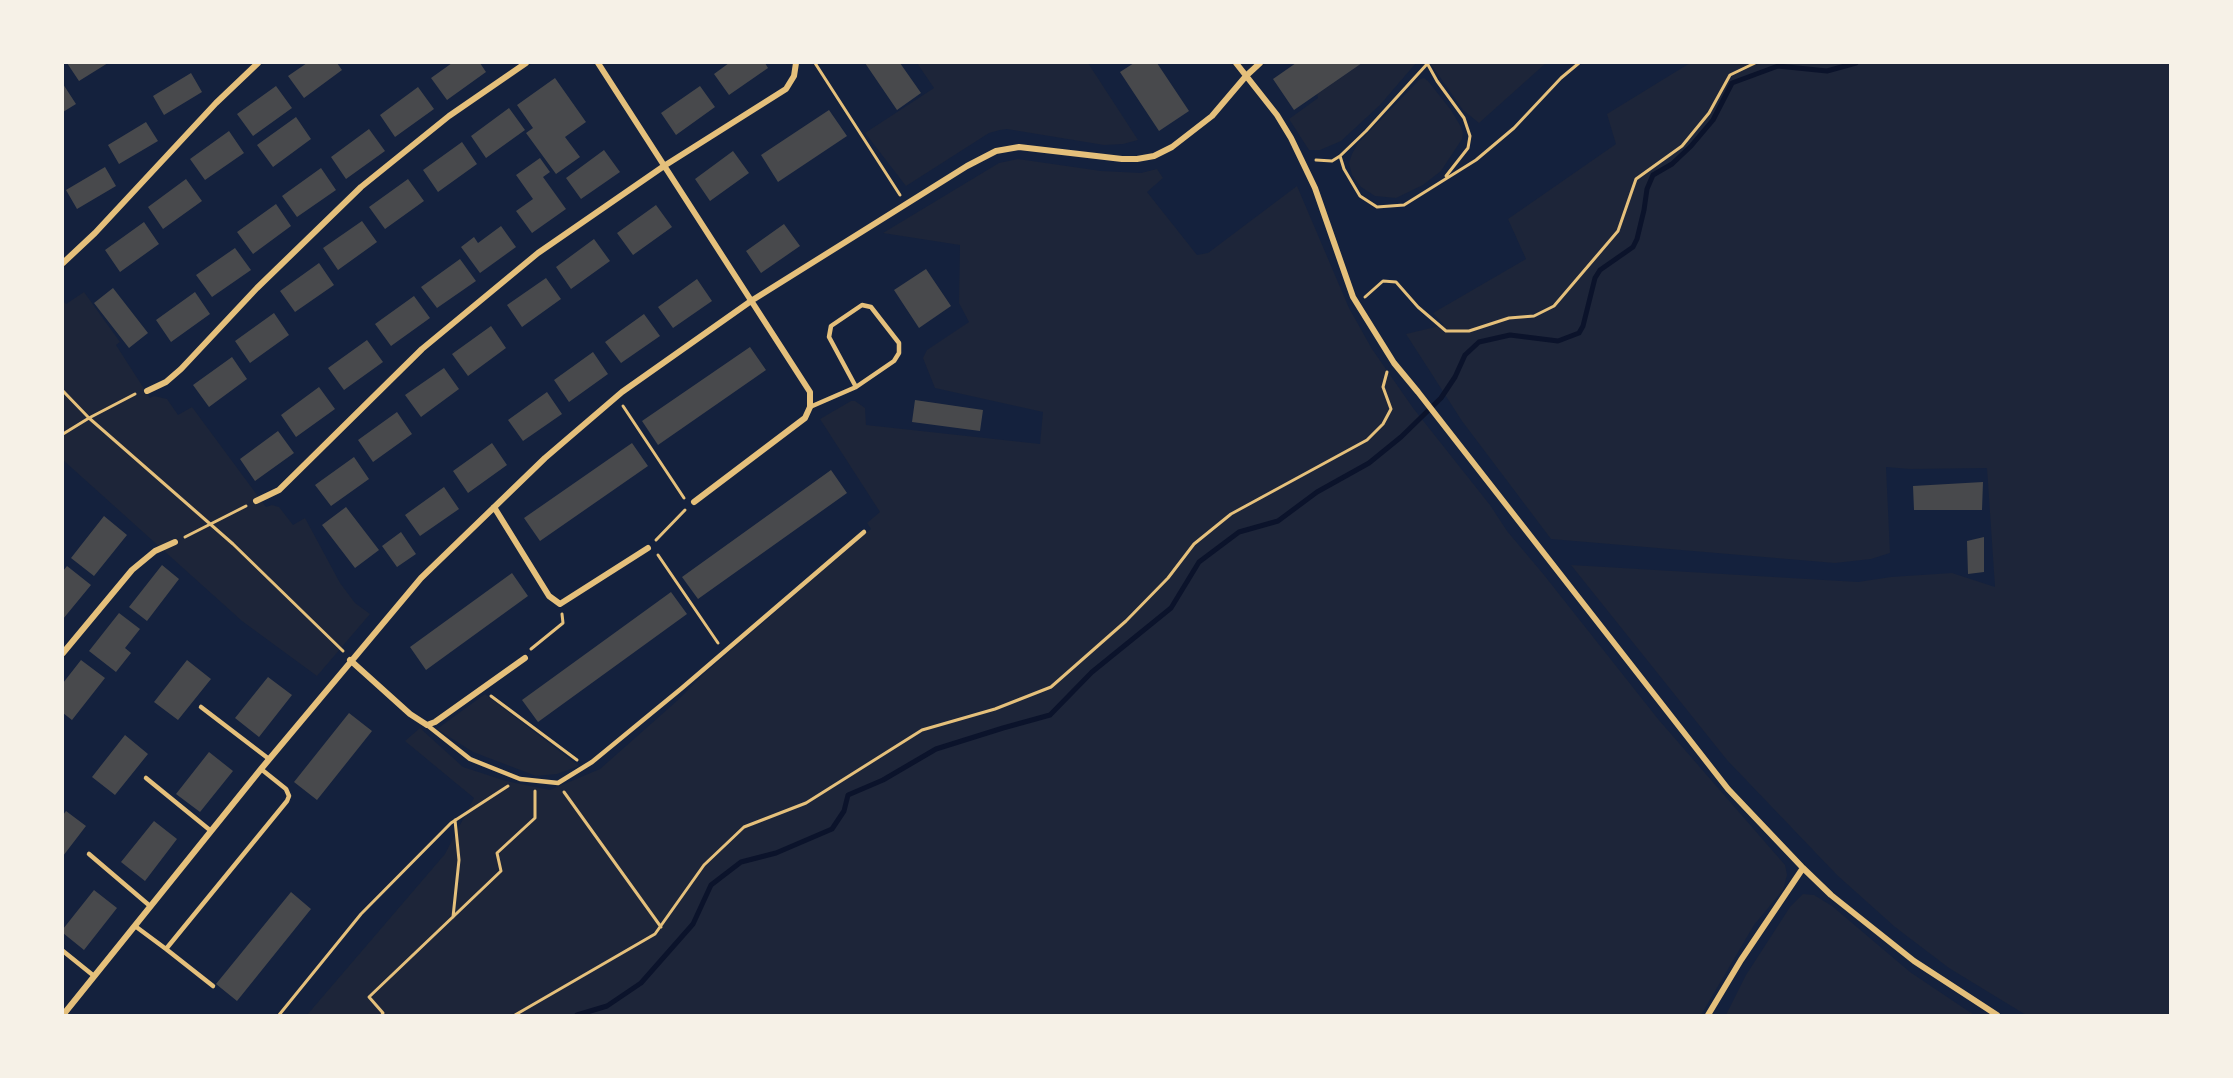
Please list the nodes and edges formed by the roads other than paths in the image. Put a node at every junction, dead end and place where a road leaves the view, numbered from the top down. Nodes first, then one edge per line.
1 (258, 63) edge
2 (526, 63) edge
3 (598, 63) edge
4 (796, 63) edge
5 (1236, 63) edge
6 (1260, 63) edge
7 (1246, 76) junction
8 (664, 166) junction
9 (63, 263) edge
10 (751, 301) junction
11 (856, 387) junction
12 (147, 391) road end
13 (810, 407) junction
14 (256, 501) road end
15 (694, 502) dead end
16 (494, 507) junction
17 (864, 532) dead end
18 (175, 542) road end
19 (650, 546) road end
20 (63, 653) edge
21 (525, 658) road end
22 (350, 660) junction
23 (201, 707) dead end
24 (427, 725) junction
25 (269, 759) junction
26 (261, 769) junction
27 (146, 778) dead end
28 (211, 831) junction
29 (89, 854) dead end
30 (1803, 868) junction
31 (150, 906) junction
32 (135, 926) junction
33 (165, 949) junction
34 (63, 951) edge
35 (94, 976) junction
36 (213, 986) dead end
37 (63, 1015) edge
38 (1707, 1015) edge
39 (1997, 1015) edge

1 - 9 street
2 - 12 street
3 - 8 street
4 - 8 street
5 - 7 street
6 - 7 street
7 - 10 street
7 - 30 street
8 - 10 street
8 - 14 street
10 - 13 street
10 - 16 street
11 - 11 lane
11 - 13 lane
13 - 15 street
16 - 19 street
16 - 22 street
17 - 24 lane
18 - 20 street
21 - 24 street
22 - 24 street
22 - 25 street
23 - 25 lane
25 - 26 street
26 - 28 street
26 - 33 lane
27 - 28 lane
28 - 31 street
29 - 31 lane
30 - 38 street
30 - 39 street
31 - 32 street
32 - 33 lane
32 - 35 street
33 - 36 lane
34 - 35 lane
35 - 37 street

